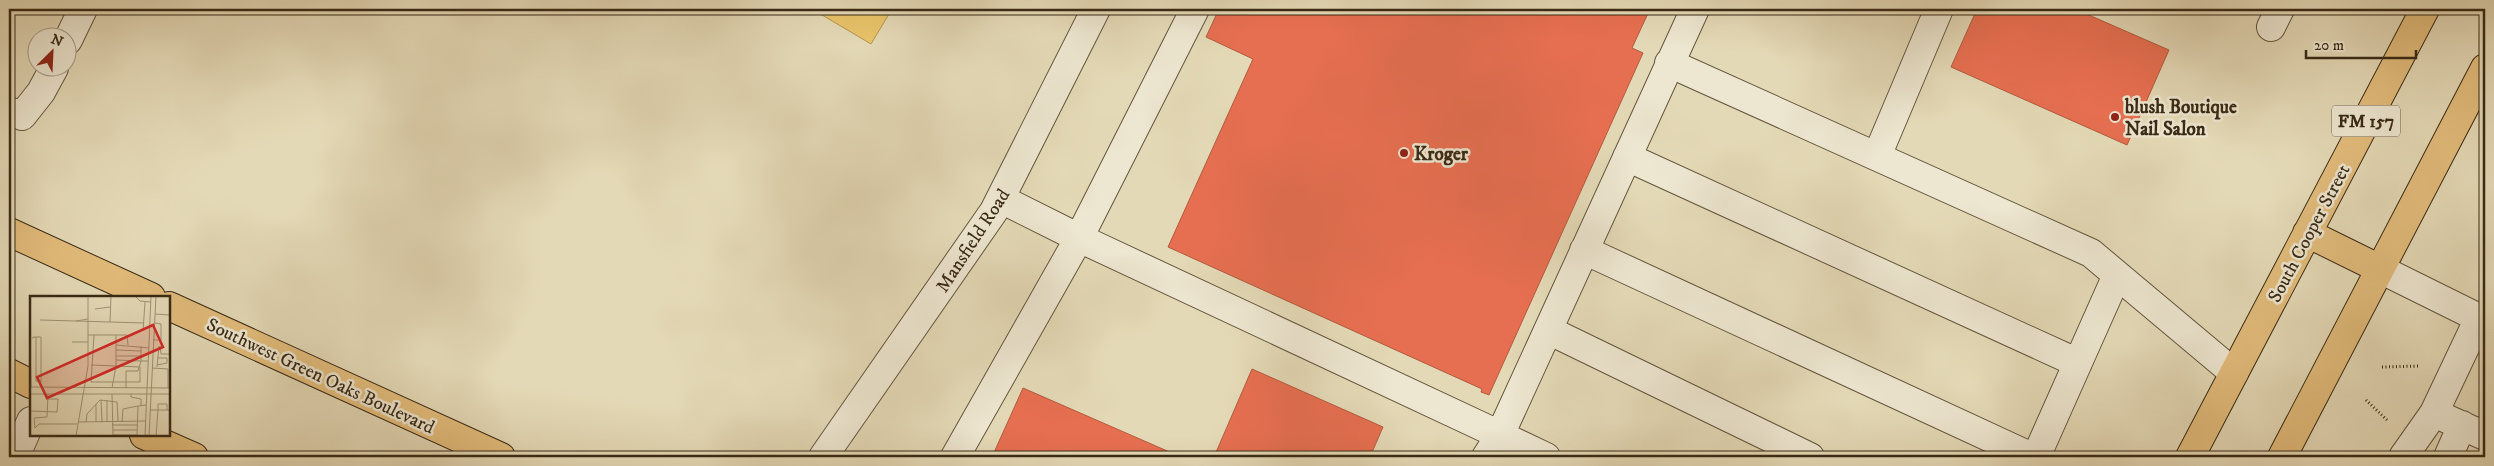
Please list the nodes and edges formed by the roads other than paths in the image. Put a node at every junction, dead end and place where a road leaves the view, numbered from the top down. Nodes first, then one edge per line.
1 (83, 9) edge
2 (1096, 9) edge
3 (1195, 9) edge
4 (1695, 9) edge
5 (1939, 9) edge
6 (2425, 9) edge
7 (74, 28) edge
8 (1669, 63) junction
9 (2485, 68) edge
10 (49, 78) edge
11 (9, 111) edge
12 (1877, 156) junction
13 (1627, 157) junction
14 (1001, 199) junction
15 (9, 232) edge
16 (2308, 233) junction
17 (1079, 238) junction
18 (1584, 250) junction
19 (2380, 269) junction
20 (2118, 275) junction
21 (149, 296) edge
22 (170, 306) edge
23 (2482, 320) edge
24 (1548, 330) junction
25 (2078, 363) junction
26 (9, 373) edge
27 (2234, 373) junction
28 (30, 384) edge
29 (2434, 413) junction
30 (30, 423) edge
31 (2473, 431) edge
32 (1500, 435) junction
33 (146, 436) edge
34 (15, 457) edge
35 (194, 457) edge
36 (501, 457) edge
37 (823, 457) edge
38 (955, 457) edge
39 (1486, 457) edge
40 (1546, 457) edge
41 (1810, 457) edge
42 (2032, 457) edge
43 (2036, 457) edge
44 (2190, 457) edge
45 (2282, 457) edge
46 (2403, 457) edge
47 (2448, 457) edge

1 - 7 street
2 - 14 street, Mansfield Road
3 - 17 street
4 - 8 street
5 - 12 street
6 - 16 main road, South Cooper Street / FM 157
8 - 12 street
8 - 13 street
9 - 19 main road
10 - 11 street
12 - 20 street
13 - 18 street
13 - 25 street
14 - 17 street
14 - 37 street, Mansfield Road
15 - 21 main road
16 - 19 main road
16 - 27 main road, South Cooper Street / FM 157
17 - 32 street
17 - 38 street
18 - 24 street
18 - 42 street
19 - 23 street
19 - 45 main road
20 - 25 street
20 - 27 street
22 - 36 main road, Southwest Green Oaks Boulevard
23 - 29 street
24 - 32 street
24 - 41 street
25 - 43 street
26 - 28 main road
27 - 44 main road, South Cooper Street / FM 157
29 - 31 street
29 - 46 street
30 - 34 street
31 - 47 street
32 - 39 street
32 - 40 street
33 - 35 main road

